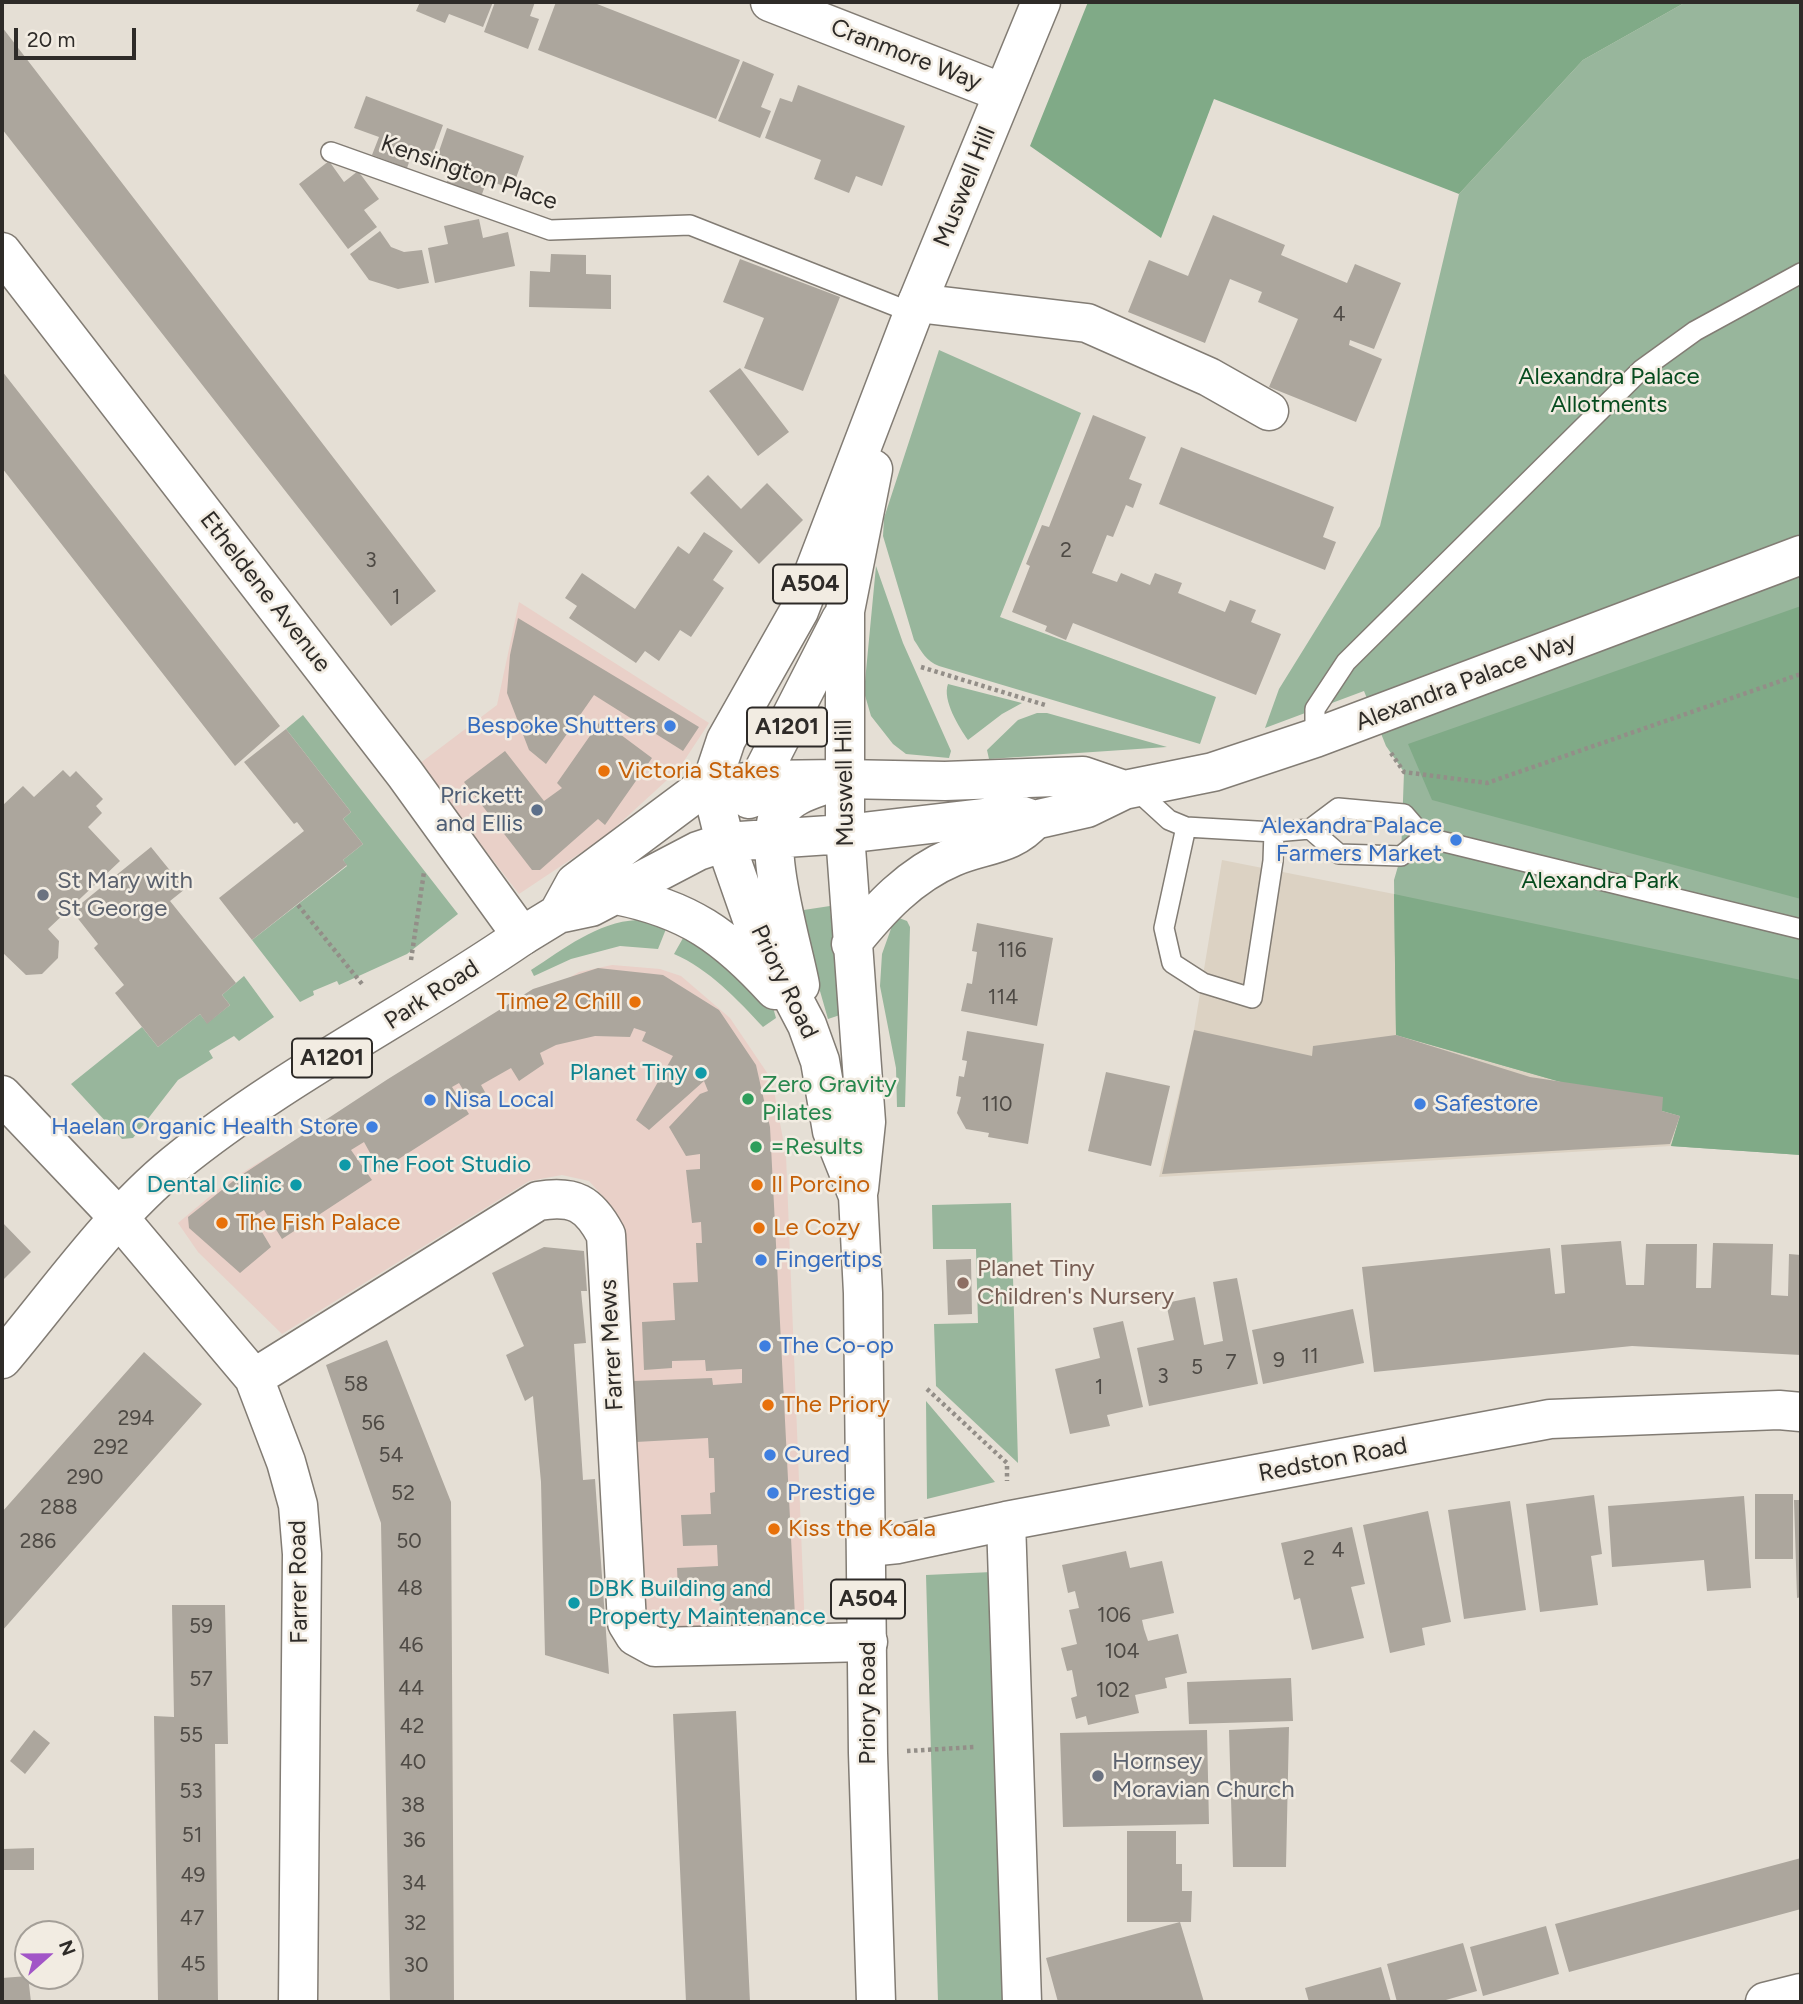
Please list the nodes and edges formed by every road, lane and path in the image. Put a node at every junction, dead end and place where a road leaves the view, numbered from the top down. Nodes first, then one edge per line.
1 (770, 2) edge
2 (1041, 2) edge
3 (1003, 93) junction
4 (331, 152) dead end
5 (2, 252) edge
6 (1801, 273) edge
7 (915, 308) junction
8 (890, 374) junction
9 (1269, 411) dead end
10 (1801, 555) edge
11 (845, 611) junction
12 (921, 667) dead end
13 (1801, 674) edge
14 (1045, 705) dead end
15 (1315, 738) junction
16 (1386, 746) dead end
17 (842, 779) junction
18 (759, 780) junction
19 (711, 785) junction
20 (1129, 789) junction
21 (433, 812) junction
22 (1034, 820) junction
23 (1186, 827) junction
24 (1311, 829) junction
25 (1275, 832) junction
26 (845, 834) junction
27 (1424, 837) junction
28 (772, 841) junction
29 (725, 842) junction
30 (616, 895) junction
31 (298, 905) dead end
32 (558, 914) junction
33 (1801, 929) edge
34 (522, 936) junction
35 (852, 944) junction
36 (411, 960) dead end
37 (362, 984) dead end
38 (807, 1026) junction
39 (2, 1095) edge
40 (858, 1195) junction
41 (120, 1219) junction
42 (2, 1359) edge
43 (254, 1378) junction
44 (927, 1389) dead end
45 (1801, 1412) edge
46 (1006, 1521) junction
47 (868, 1547) junction
48 (868, 1642) junction
49 (1014, 1744) junction
50 (868, 1754) junction
51 (1801, 1993) edge
52 (298, 2002) edge
53 (876, 2002) edge
54 (1022, 2002) edge
55 (1765, 2002) edge

1 - 3 street, Cranmore Way
2 - 3 street, Muswell Hill / A504
3 - 7 street, Muswell Hill / A504
4 - 7 lane, Kensington Place
5 - 21 street, Etheldene Avenue
6 - 15 lane
7 - 8 street, Muswell Hill / A504
7 - 9 street
8 - 11 street, Muswell Hill / A504
8 - 19 street, Muswell Hill / A504
10 - 15 street, Alexandra Palace Way
11 - 17 street, Muswell Hill / A504
11 - 18 street, A1201
12 - 14 path
13 - 16 path
15 - 20 street, Alexandra Palace Way
17 - 18 street
17 - 20 street
17 - 26 street, Muswell Hill / A504
17 - 28 street
18 - 19 street
18 - 29 street, A1201
19 - 29 street, A504
19 - 32 street, Park Road / A1201
20 - 22 street, Alexandra Palace Way
20 - 23 lane
21 - 34 street, Etheldene Avenue
21 - 36 path
22 - 26 street, Alexandra Palace Way
22 - 35 street
23 - 25 lane
23 - 25 lane
24 - 25 lane
24 - 27 lane
24 - 27 lane
26 - 28 street, Alexandra Palace Way
26 - 35 street, Muswell Hill / A504
27 - 33 lane
28 - 29 street, A1201
28 - 38 street
29 - 30 street, Park Road / A1201
29 - 38 street, Priory Road / A504
30 - 32 street, Park Road / A1201
30 - 38 street
31 - 37 path
32 - 34 street, Park Road / A1201
34 - 41 street, Park Road / A1201
35 - 40 street, Muswell Hill / A504
38 - 40 street, Priory Road / A504
39 - 41 street, Farrer Road
40 - 47 street, Priory Road / A504
41 - 42 street, Park Road / A1201
41 - 43 street, Farrer Road
43 - 48 street, Farrer Mews
43 - 52 street, Farrer Road
44 - 46 path
45 - 46 street, Redston Road
46 - 47 street, Redston Road
46 - 49 street
47 - 48 street, Priory Road / A504
48 - 50 street, Priory Road / A504
49 - 50 path
49 - 54 street
50 - 53 street, Priory Road / A504
51 - 55 street

